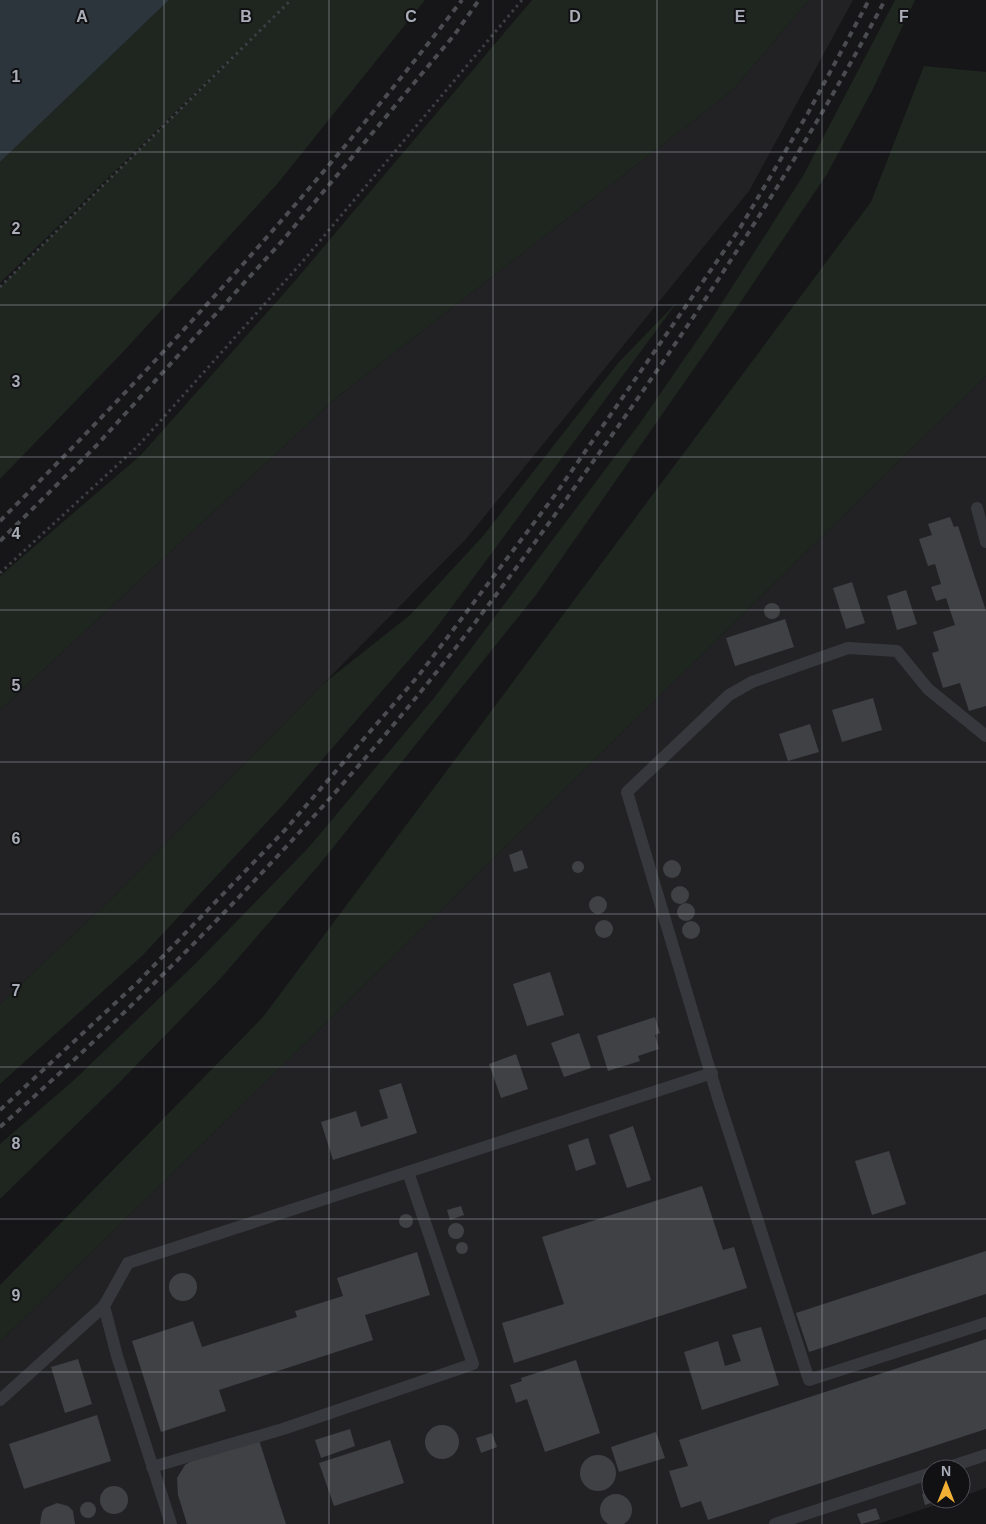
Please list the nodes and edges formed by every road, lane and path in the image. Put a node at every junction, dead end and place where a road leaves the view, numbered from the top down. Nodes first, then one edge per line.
1 (291, 0) edge
2 (522, 0) edge
3 (0, 287) edge
4 (976, 508) dead end
5 (986, 542) edge
6 (0, 574) edge
7 (986, 736) edge
8 (712, 1073) junction
9 (408, 1172) junction
10 (104, 1306) junction
11 (986, 1323) edge
12 (0, 1400) edge
13 (986, 1455) edge
14 (971, 1460) edge
15 (152, 1467) junction
16 (921, 1476) edge
17 (171, 1524) edge
18 (775, 1524) edge

1 - 3 path
2 - 6 path
4 - 5 lane
7 - 8 lane
8 - 9 lane
8 - 11 lane
9 - 10 lane
9 - 15 lane
10 - 12 lane
10 - 15 lane
13 - 14 lane
15 - 17 lane
16 - 18 lane

